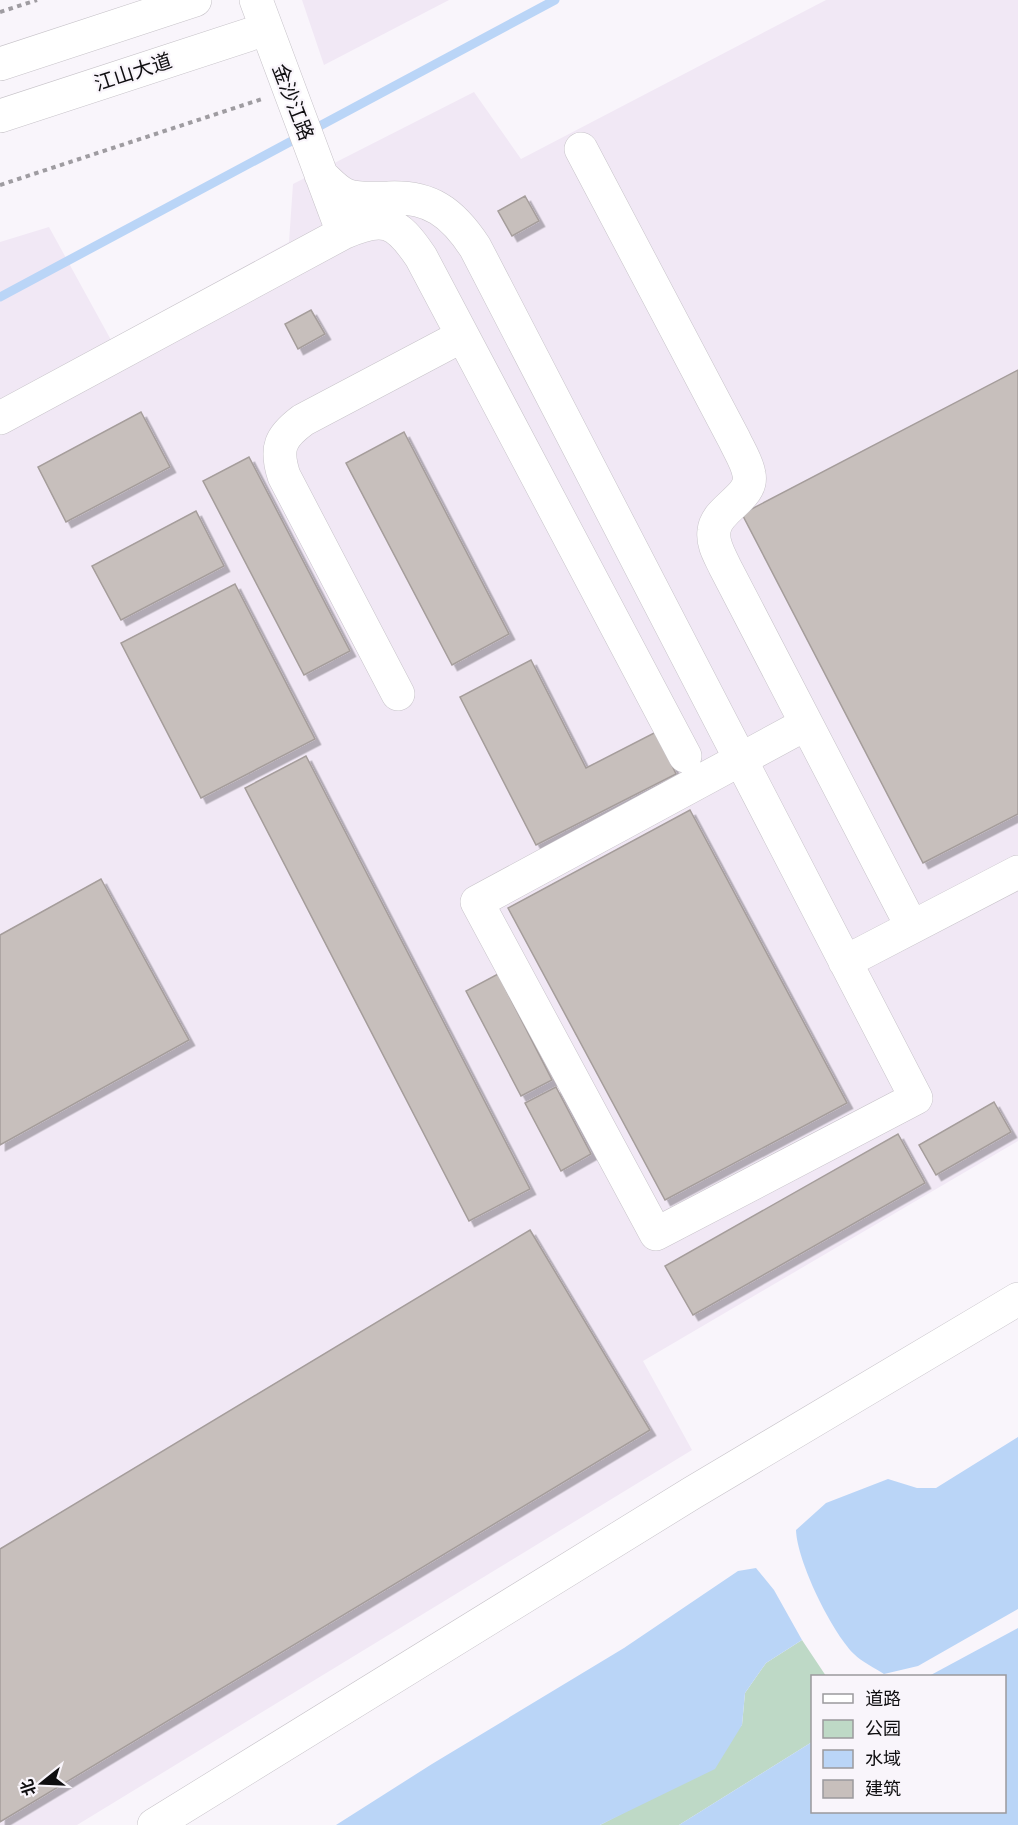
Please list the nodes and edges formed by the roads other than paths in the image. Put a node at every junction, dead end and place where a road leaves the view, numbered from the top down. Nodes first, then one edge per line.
1 (195, 0) edge
2 (261, 15) edge
3 (0, 64) edge
4 (0, 116) edge
5 (580, 149) dead end
6 (321, 175) junction
7 (343, 233) junction
8 (462, 336) junction
9 (0, 418) edge
10 (398, 694) dead end
11 (806, 724) junction
12 (685, 756) dead end
13 (741, 760) junction
14 (1018, 872) edge
15 (912, 927) junction
16 (845, 962) junction
17 (1018, 1299) edge
18 (154, 1825) edge

1 - 3 street
2 - 4 street, 江山大道
2 - 6 street, 金沙江路
5 - 11 street
6 - 7 street, 金沙江路
6 - 13 street
7 - 8 street
7 - 9 street
8 - 10 street
8 - 12 street
11 - 13 street
11 - 15 street
13 - 16 street
13 - 16 street
14 - 15 street
15 - 16 street
17 - 18 street

